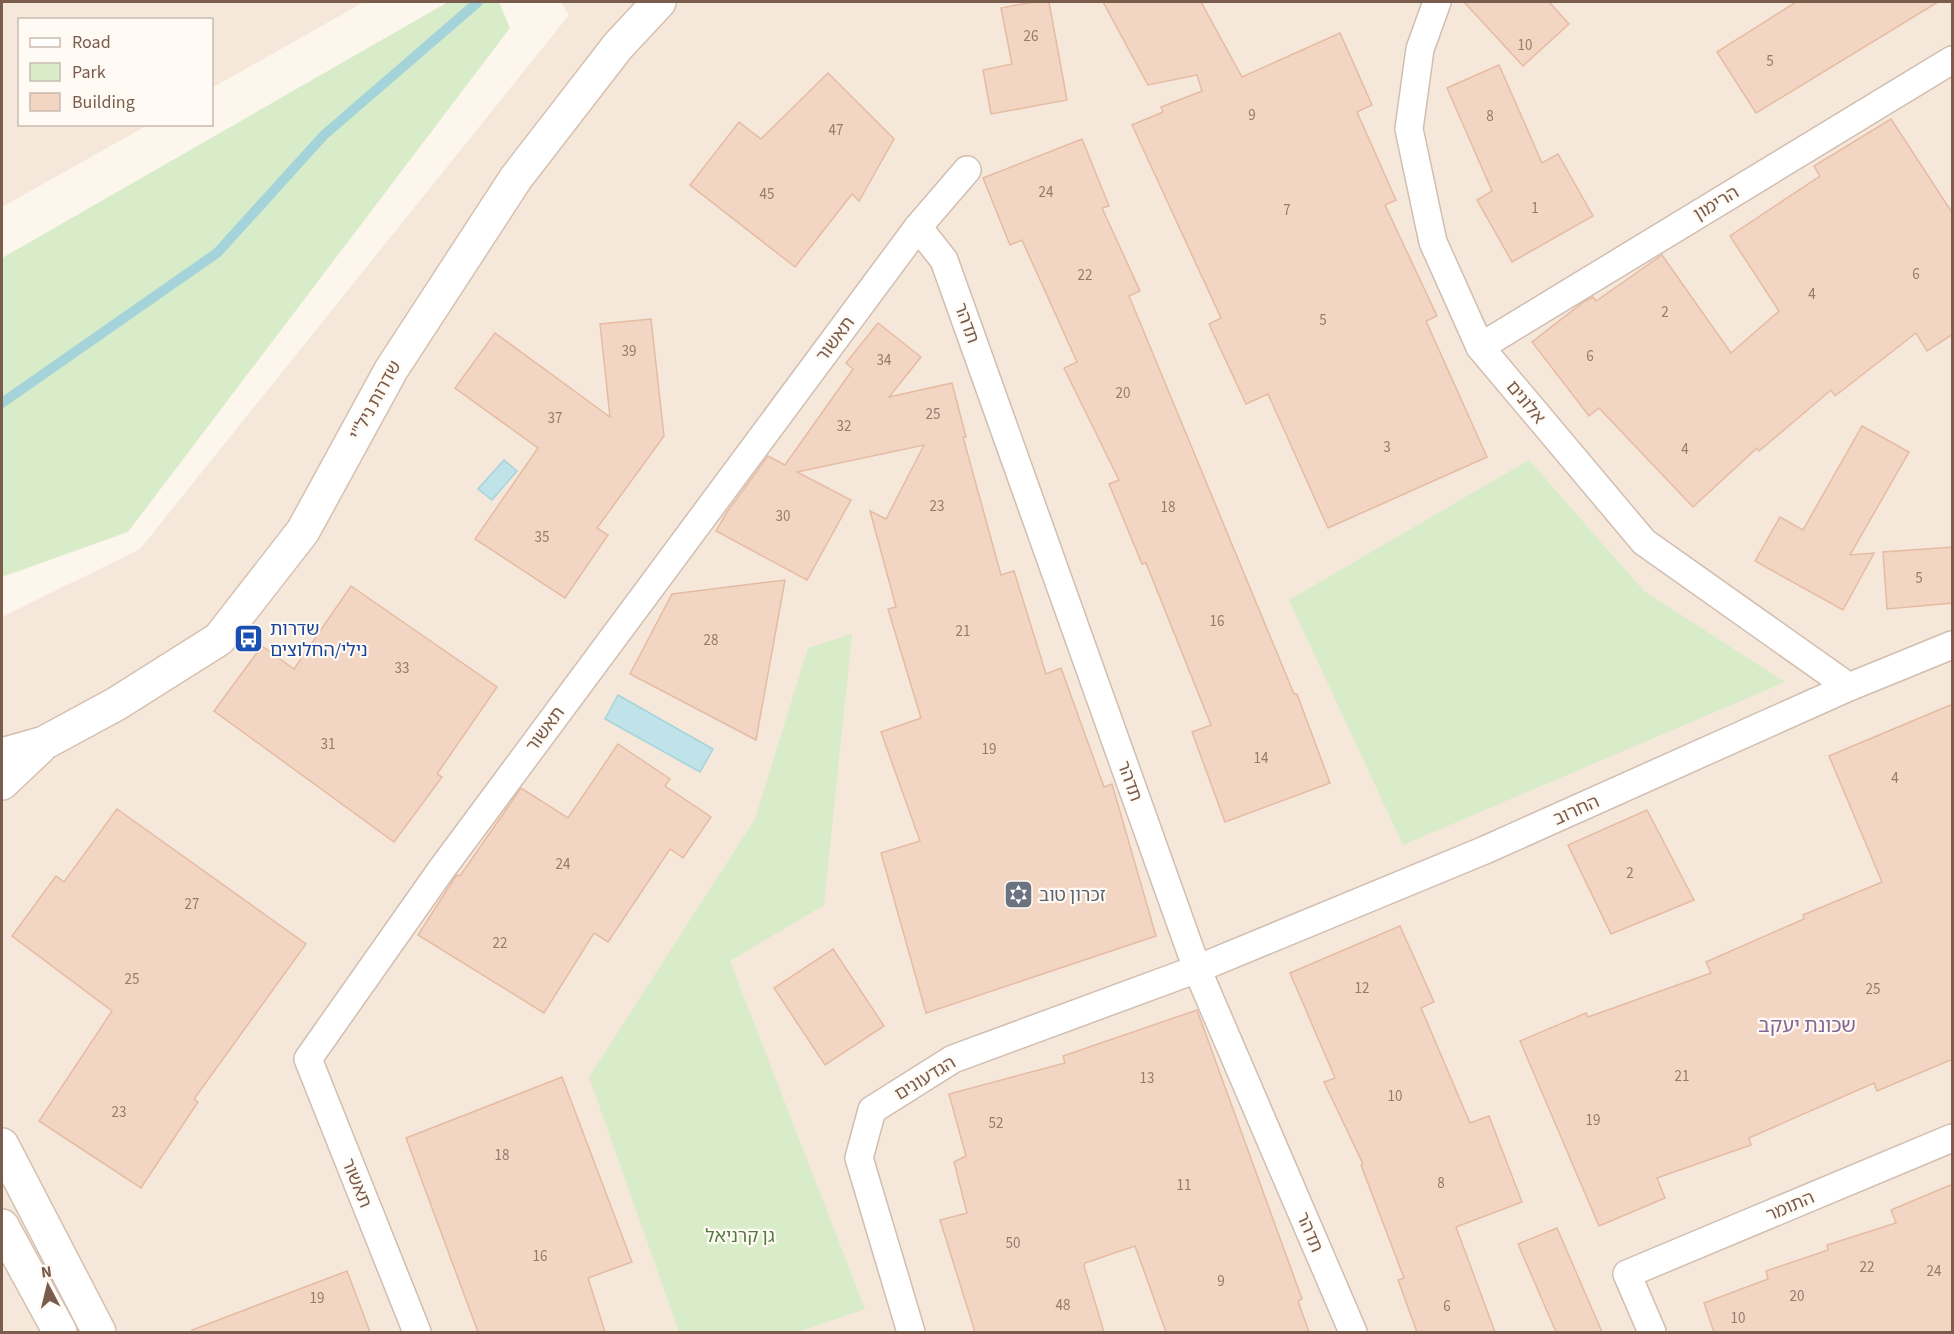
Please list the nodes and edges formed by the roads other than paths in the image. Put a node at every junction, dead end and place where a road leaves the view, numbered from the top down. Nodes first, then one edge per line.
1 (659, 2) edge
2 (1437, 2) edge
3 (1953, 60) edge
4 (967, 170) dead end
5 (918, 227) junction
6 (1480, 347) junction
7 (1953, 645) edge
8 (1849, 687) junction
9 (44, 742) junction
10 (2, 755) edge
11 (2, 783) edge
12 (1197, 969) junction
13 (1953, 1138) edge
14 (2, 1145) edge
15 (2, 1226) edge
16 (60, 1332) edge
17 (99, 1332) edge
18 (417, 1332) edge
19 (911, 1332) edge
20 (1353, 1332) edge
21 (1652, 1332) edge

1 - 9 street, שדרות ניל"י
2 - 6 street, אלונים
3 - 6 street, הרימון
4 - 5 street, תאשור
5 - 12 street, תדהר
5 - 18 street, תאשור
6 - 8 street, אלונים
7 - 8 street, החרוב
8 - 12 street, החרוב
9 - 10 street, שדרות ניל"י
9 - 11 street, שדרות ניל"י
12 - 19 street, הגדעונים
12 - 20 street, תדהר
13 - 21 street, התומר
14 - 17 street
15 - 16 street

